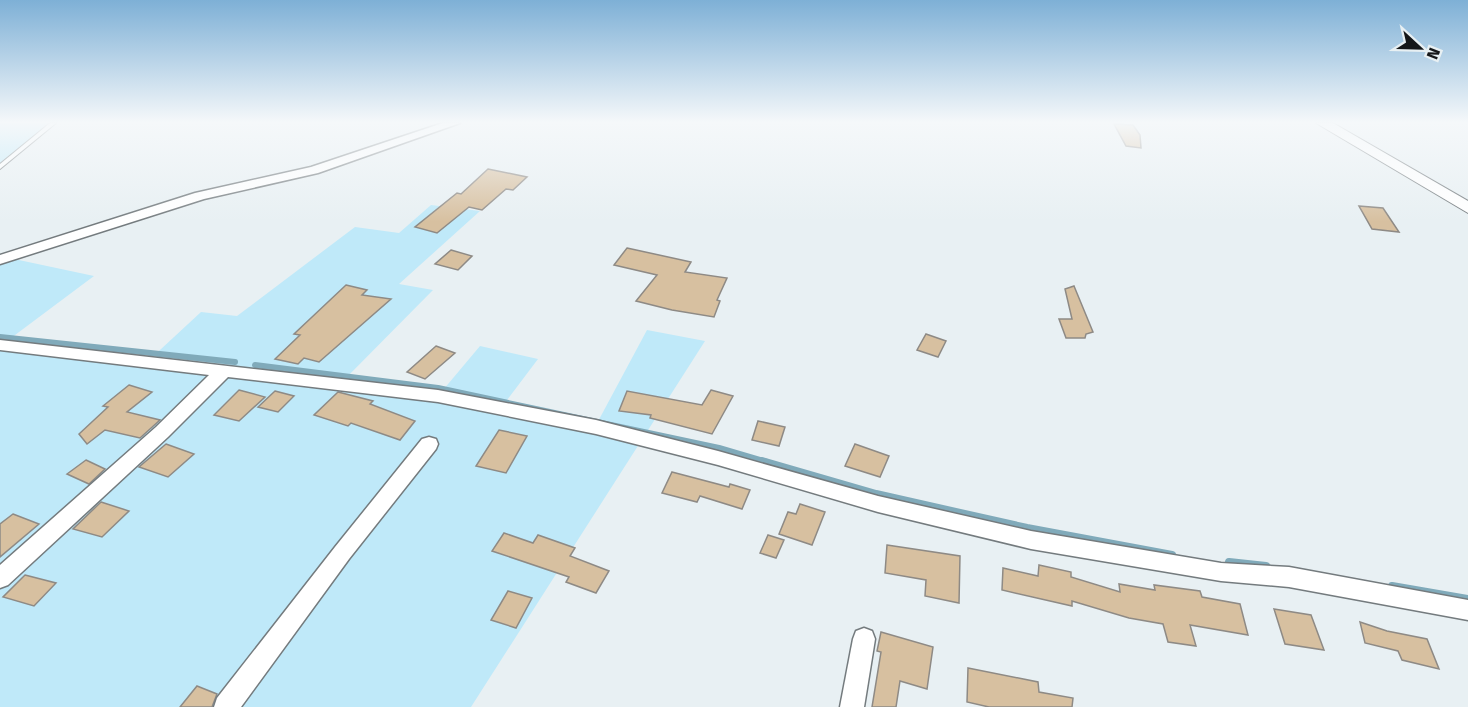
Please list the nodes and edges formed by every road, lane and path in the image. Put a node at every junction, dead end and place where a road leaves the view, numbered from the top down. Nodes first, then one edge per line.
1 (13, 156) edge
2 (356, 156) edge
3 (1379, 156) edge
4 (0, 167) edge
5 (1468, 208) edge
6 (0, 260) edge
7 (0, 345) edge
8 (225, 370) junction
9 (429, 444) dead end
10 (0, 578) edge
11 (1468, 610) edge
12 (864, 639) dead end
13 (226, 707) edge
14 (852, 707) edge

1 - 4 lane
2 - 6 street
3 - 5 street
7 - 8 street
8 - 10 street
8 - 11 street
9 - 13 street
12 - 14 street

